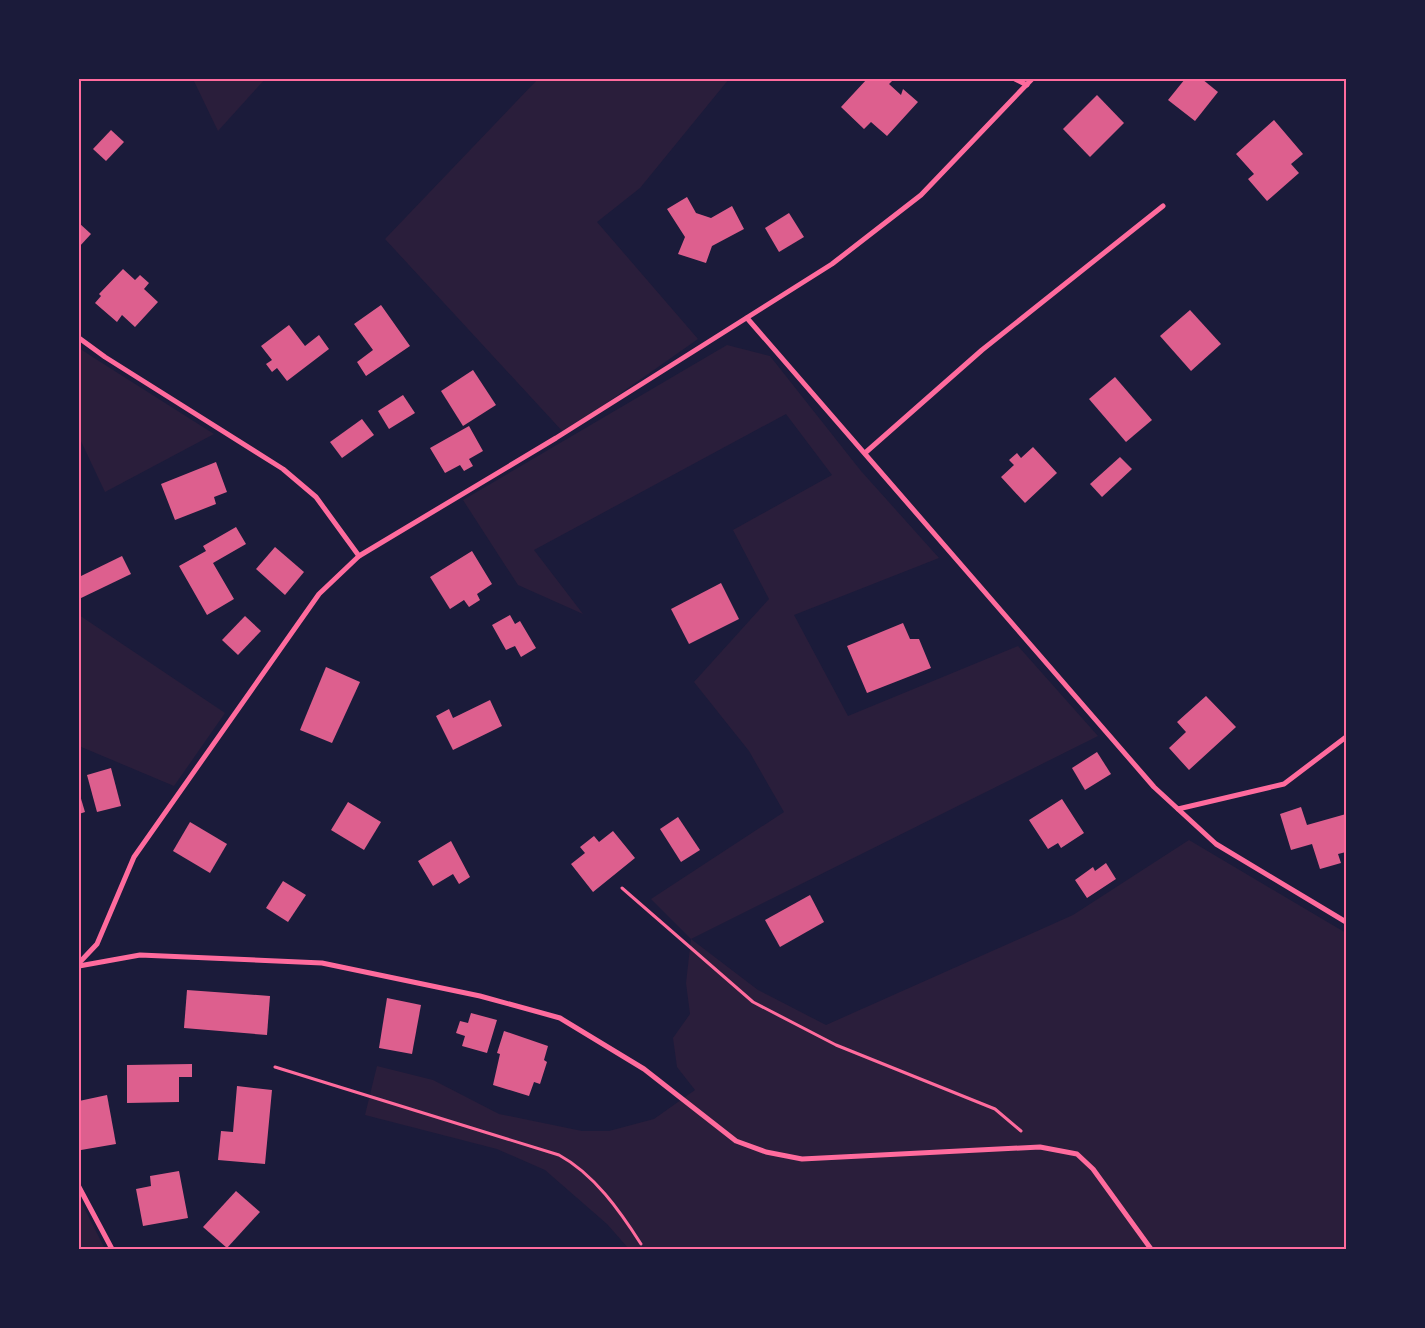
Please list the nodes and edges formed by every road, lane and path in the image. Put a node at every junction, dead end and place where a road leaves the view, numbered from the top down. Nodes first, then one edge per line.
1 (1015, 79) edge
2 (1032, 79) edge
3 (1027, 85) junction
4 (1162, 206) dead end
5 (746, 318) junction
6 (79, 338) edge
7 (865, 453) junction
8 (359, 556) junction
9 (1346, 737) edge
10 (1178, 809) junction
11 (622, 888) dead end
12 (1346, 922) edge
13 (79, 965) edge
14 (275, 1067) dead end
15 (1040, 1147) junction
16 (79, 1187) edge
17 (641, 1244) dead end
18 (112, 1249) edge
19 (1151, 1249) edge

1 - 3 street
2 - 3 street
3 - 5 street
4 - 7 street
5 - 7 street
5 - 8 street
6 - 8 street
7 - 10 street
8 - 13 street
9 - 10 street
10 - 12 street
11 - 15 path
13 - 15 street
14 - 17 path
15 - 19 street
16 - 18 street

